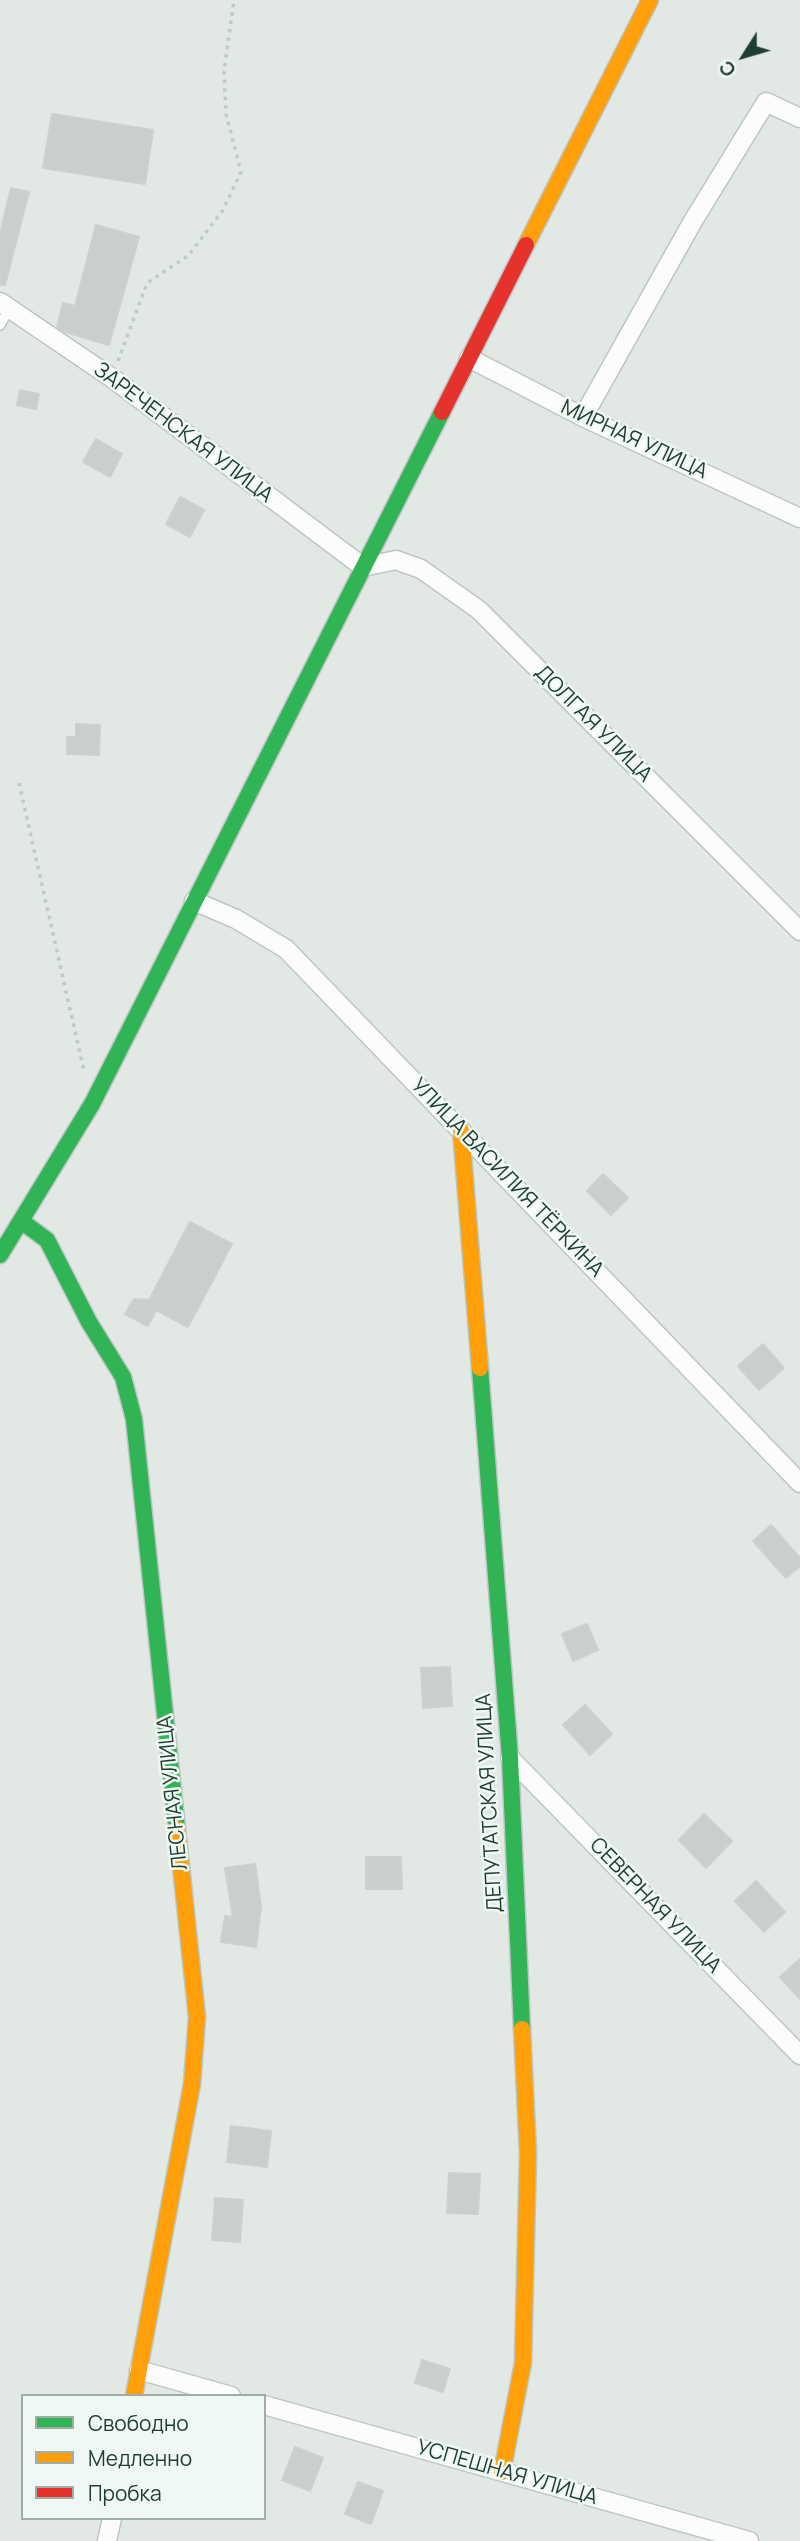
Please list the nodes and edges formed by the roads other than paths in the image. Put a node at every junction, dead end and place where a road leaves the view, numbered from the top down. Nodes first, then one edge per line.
1 (650, 0) edge
2 (800, 118) edge
3 (5, 305) edge
4 (0, 325) edge
5 (469, 358) junction
6 (583, 417) junction
7 (800, 519) edge
8 (363, 567) junction
9 (194, 901) junction
10 (800, 931) edge
11 (461, 1130) junction
12 (21, 1221) junction
13 (3, 1245) edge
14 (800, 1483) edge
15 (510, 1758) junction
16 (800, 2055) edge
17 (139, 2370) junction
18 (134, 2394) edge
19 (224, 2394) edge
20 (266, 2406) edge
21 (502, 2472) junction
22 (111, 2520) edge
23 (107, 2541) edge
24 (749, 2541) edge

1 - 5 street
2 - 6 street
3 - 4 lane
3 - 8 street, ЗАРЕЧЕНСКАЯ УЛИЦА
5 - 6 street, МИРНАЯ УЛИЦА
5 - 8 street
6 - 7 street, МИРНАЯ УЛИЦА
8 - 9 street
8 - 10 street, ДОЛГАЯ УЛИЦА
9 - 11 street, УЛИЦА ВАСИЛИЯ ТЁРКИНА
9 - 12 street
11 - 14 street, УЛИЦА ВАСИЛИЯ ТЁРКИНА
11 - 15 street, ДЕПУТАТСКАЯ УЛИЦА
12 - 13 street
12 - 17 street, ЛЕСНАЯ УЛИЦА
15 - 16 street, СЕВЕРНАЯ УЛИЦА
15 - 21 street, ДЕПУТАТСКАЯ УЛИЦА
17 - 18 street, ЛЕСНАЯ УЛИЦА
17 - 19 street
20 - 21 street, УСПЕШНАЯ УЛИЦА
21 - 24 street, УСПЕШНАЯ УЛИЦА
22 - 23 street

